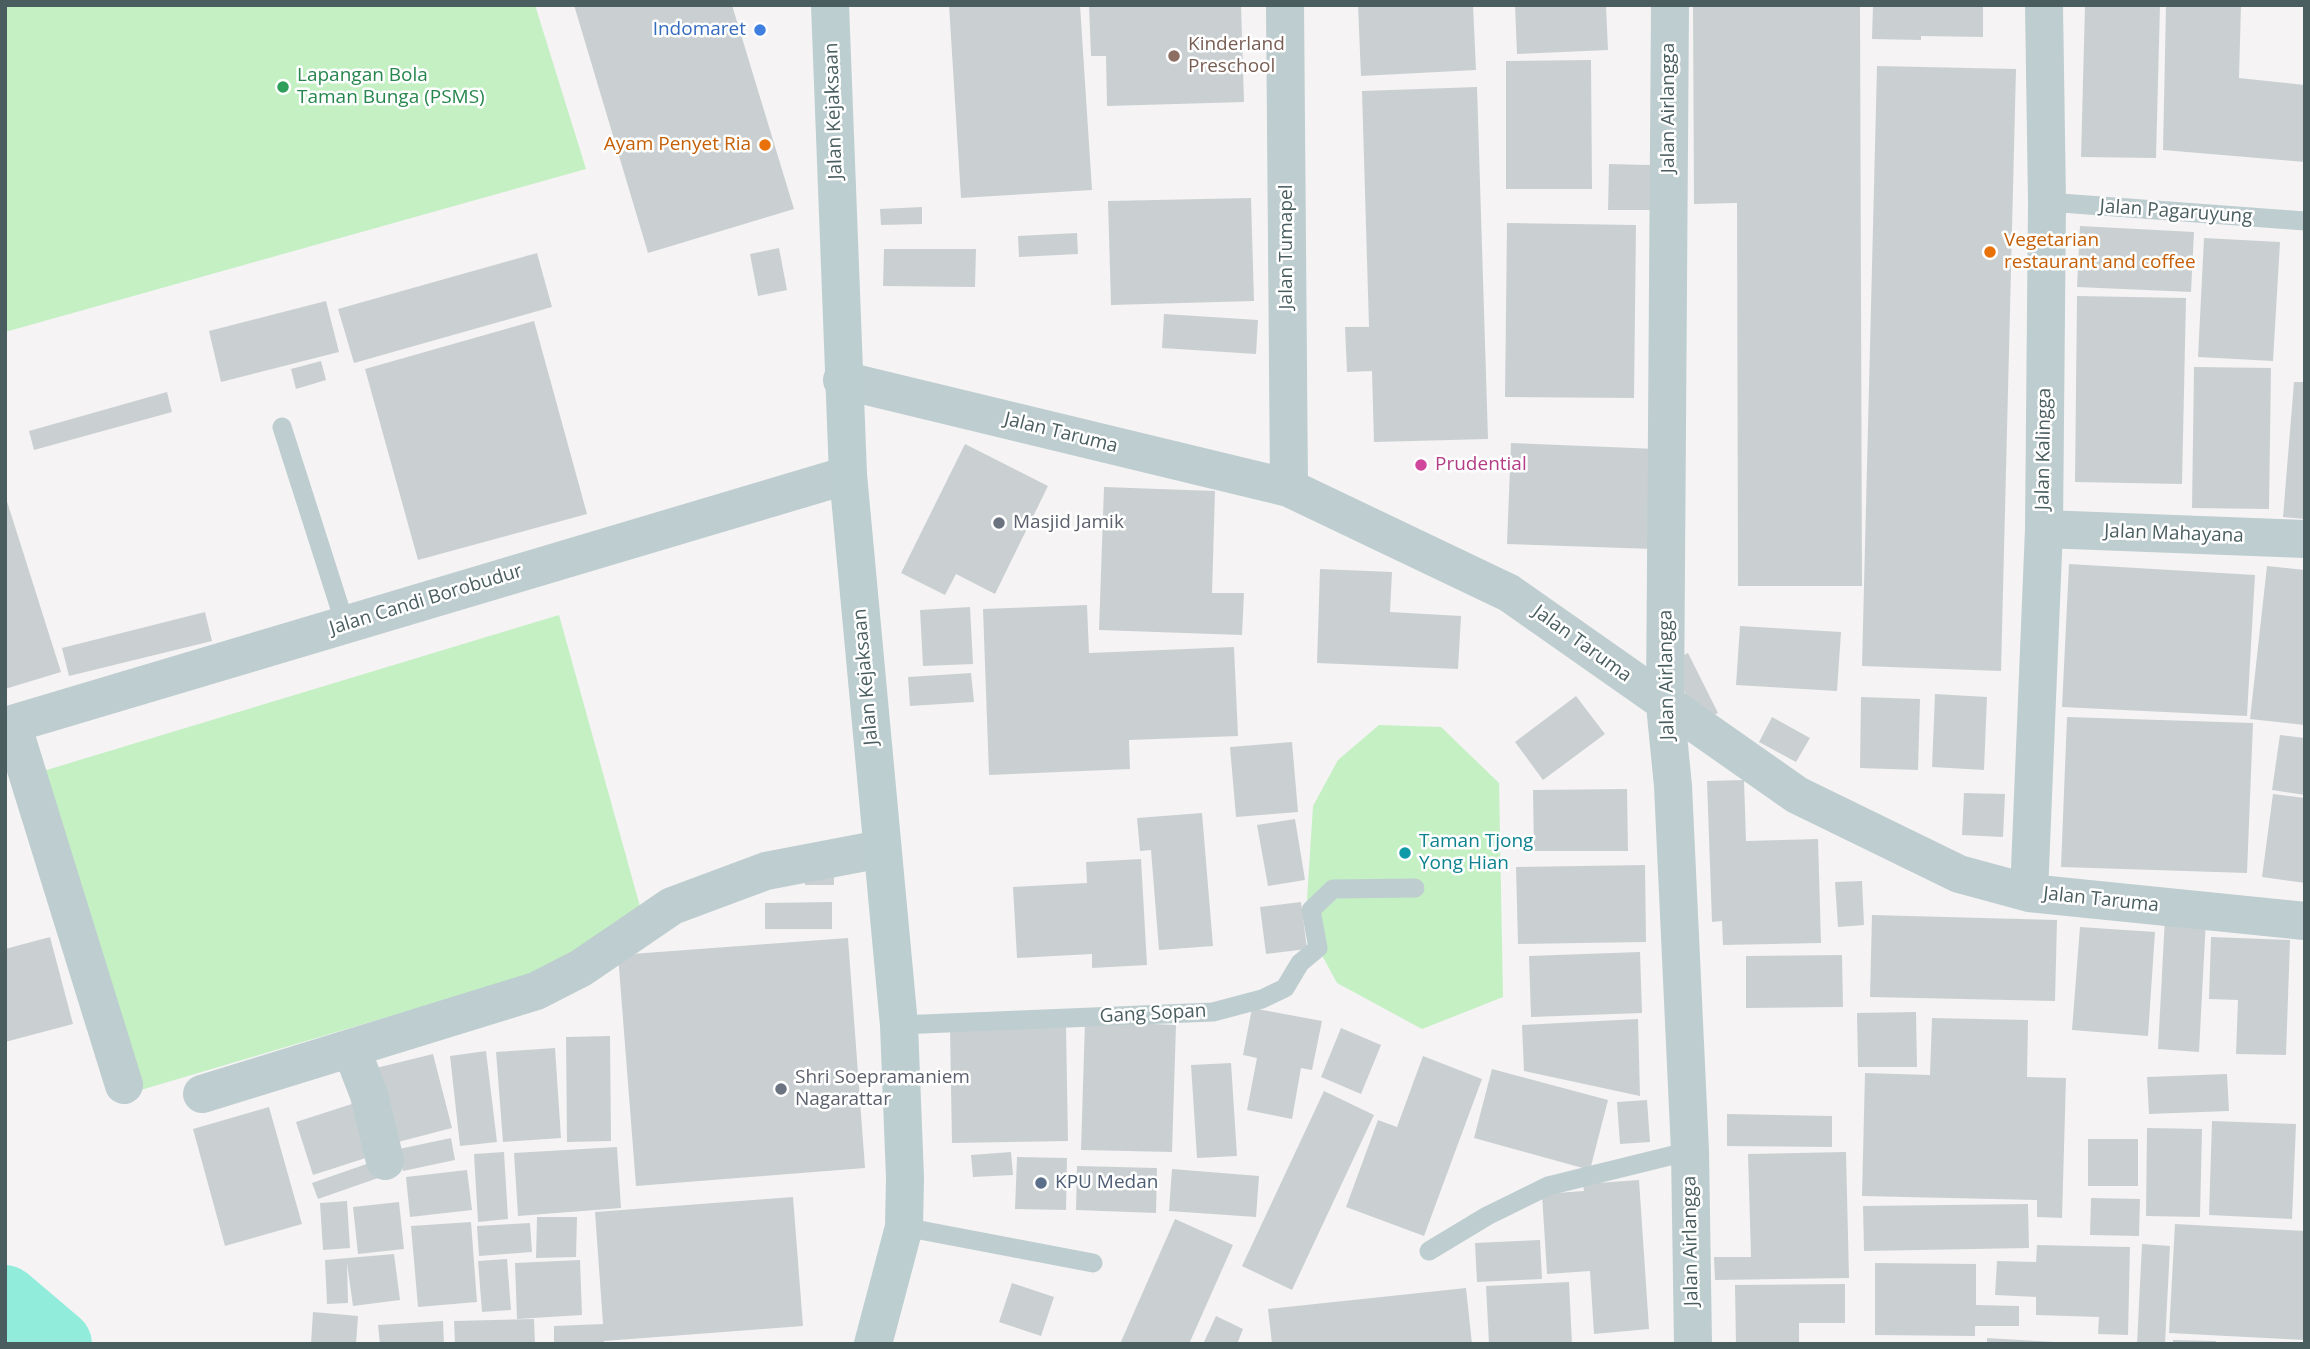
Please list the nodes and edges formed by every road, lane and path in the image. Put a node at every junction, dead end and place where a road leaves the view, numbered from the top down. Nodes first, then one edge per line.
1 (831, 5) edge
2 (1285, 5) edge
3 (1670, 5) edge
4 (2044, 5) edge
5 (2047, 202) junction
6 (2305, 221) edge
7 (842, 380) junction
8 (282, 427) dead end
9 (848, 475) junction
10 (1289, 488) junction
11 (2044, 529) junction
12 (2305, 539) edge
13 (345, 624) junction
14 (1665, 705) junction
15 (8, 725) edge
16 (881, 849) junction
17 (1415, 888) dead end
18 (2029, 893) junction
19 (2305, 921) edge
20 (899, 1025) junction
21 (351, 1048) junction
22 (124, 1085) dead end
23 (202, 1094) dead end
24 (1690, 1151) junction
25 (385, 1161) dead end
26 (904, 1227) junction
27 (1429, 1251) dead end
28 (1093, 1262) dead end
29 (873, 1344) edge
30 (1693, 1344) edge

1 - 7 main road, Jalan Kejaksaan
2 - 10 street, Jalan Tumapel
3 - 14 street, Jalan Airlangga
4 - 5 street, Jalan Kalingga
5 - 6 lane, Jalan Pagaruyung
5 - 11 street, Jalan Kalingga
7 - 9 main road, Jalan Kejaksaan
7 - 10 street, Jalan Taruma
8 - 13 lane
9 - 13 street, Jalan Candi Borobudur
9 - 16 main road, Jalan Kejaksaan
10 - 14 street, Jalan Taruma
11 - 12 street, Jalan Mahayana
11 - 18 street, Jalan Kalingga
13 - 15 street, Jalan Candi Borobudur
14 - 18 street, Jalan Taruma
14 - 24 street, Jalan Airlangga
15 - 22 street
16 - 20 main road, Jalan Kejaksaan
16 - 21 street
17 - 20 lane, Gang Sopan
18 - 19 street, Jalan Taruma
20 - 26 main road, Jalan Kejaksaan
21 - 23 street
21 - 25 street
24 - 27 lane
24 - 30 street, Jalan Airlangga
26 - 28 lane
26 - 29 main road, Jalan Kejaksaan

